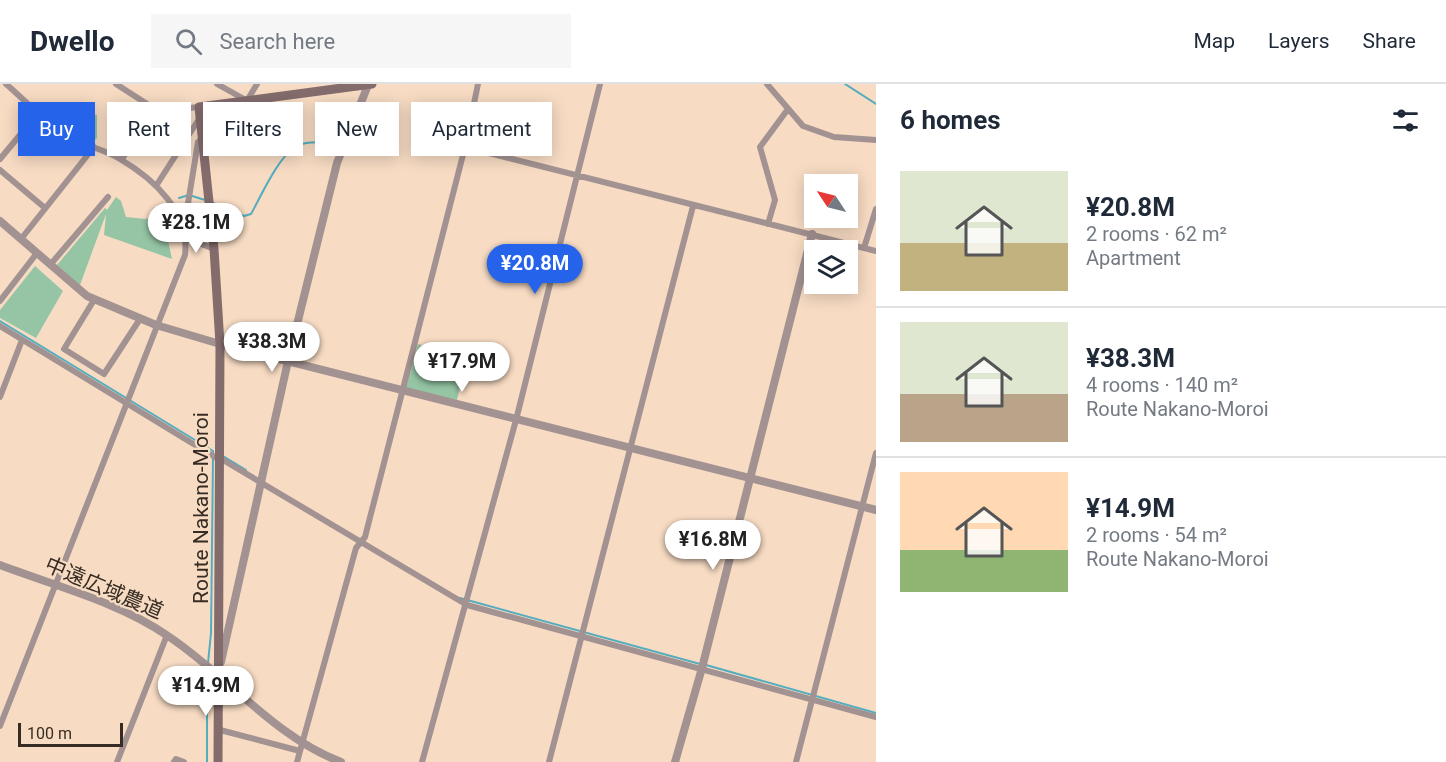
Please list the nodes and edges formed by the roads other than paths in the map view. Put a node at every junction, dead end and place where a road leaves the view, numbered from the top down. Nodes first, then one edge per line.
1 (6, 84) edge
2 (116, 84) edge
3 (217, 84) edge
4 (257, 84) edge
5 (478, 84) edge
6 (600, 84) edge
7 (767, 84) edge
8 (370, 85) edge
9 (246, 99) junction
10 (27, 102) edge
11 (143, 102) edge
12 (474, 102) edge
13 (199, 107) junction
14 (191, 108) edge
15 (789, 109) junction
16 (200, 118) junction
17 (18, 137) edge
18 (203, 138) joint
19 (876, 140) edge
20 (95, 147) edge
21 (87, 156) edge
22 (124, 156) edge
23 (205, 156) edge
24 (463, 156) edge
25 (500, 156) edge
26 (0, 159) edge
27 (122, 160) junction
28 (0, 170) edge
29 (577, 176) junction
30 (156, 186) junction
31 (108, 197) dead end
32 (693, 206) junction
33 (45, 208) junction
34 (876, 208) edge
35 (0, 221) edge
36 (768, 224) junction
37 (185, 234) junction
38 (812, 234) junction
39 (21, 239) junction
40 (864, 248) junction
41 (214, 249) junction
42 (876, 251) edge
43 (37, 253) junction
44 (50, 264) junction
45 (94, 300) junction
46 (0, 301) edge
47 (140, 319) junction
48 (156, 325) junction
49 (0, 326) edge
50 (22, 339) junction
51 (220, 344) junction
52 (288, 361) junction
53 (402, 390) junction
54 (0, 396) edge
55 (127, 401) junction
56 (516, 420) junction
57 (629, 449) junction
58 (876, 453) edge
59 (218, 458) junction
60 (748, 479) junction
61 (261, 482) junction
62 (862, 507) junction
63 (876, 510) edge
64 (363, 540) junction
65 (0, 565) edge
66 (54, 585) junction
67 (468, 602) junction
68 (166, 634) junction
69 (583, 636) junction
70 (702, 668) junction
71 (219, 673) junction
72 (813, 699) junction
73 (876, 717) edge
74 (0, 726) edge
75 (220, 730) junction
76 (301, 747) junction
77 (117, 762) edge
78 (174, 762) edge
79 (184, 762) edge
80 (218, 762) edge
81 (297, 762) edge
82 (340, 762) edge
83 (422, 762) edge
84 (549, 762) edge
85 (675, 762) edge
86 (796, 762) edge

1 - 10 street
2 - 11 street
3 - 9 street
4 - 9 street
5 - 12 street
6 - 29 street
7 - 15 street
8 - 9 main road
8 - 52 street
9 - 13 main road
13 - 14 street
13 - 16 main road, Route Nakano-Moroi
15 - 19 street
15 - 36 street
16 - 18 main road, Route Nakano-Moroi
16 - 30 street
17 - 26 street
18 - 37 street
20 - 27 street
21 - 33 street
22 - 27 street
23 - 41 main road, Route Nakano-Moroi
24 - 53 street
25 - 29 street
27 - 30 street
28 - 33 street
29 - 32 street
29 - 56 street
30 - 37 street
31 - 44 street
32 - 36 street
32 - 57 street
33 - 39 street
34 - 40 street
35 - 39 street
36 - 38 street
37 - 41 street
37 - 48 street
38 - 40 street
38 - 60 street
39 - 43 street
40 - 42 street
41 - 51 main road, Route Nakano-Moroi
43 - 44 street
43 - 46 street
44 - 45 street
45 - 47 street
45 - 47 street
47 - 48 street
48 - 51 street
48 - 55 street
49 - 50 street
50 - 54 street
50 - 55 street
51 - 52 street
51 - 59 main road, Route Nakano-Moroi
52 - 53 street
52 - 61 street
53 - 56 street
53 - 64 street
55 - 59 street
55 - 66 street
56 - 57 street
56 - 67 street
57 - 60 street
57 - 69 street
58 - 62 street
59 - 61 street
59 - 71 main road, Route Nakano-Moroi
60 - 62 street
60 - 70 street
61 - 64 street
61 - 71 street
62 - 63 street
62 - 72 street
64 - 67 street
64 - 76 street
65 - 66 street, 中遠広域農道
66 - 68 street, 中遠広域農道
66 - 74 street
67 - 69 street
67 - 83 street
68 - 71 street, 中遠広域農道
68 - 77 street
69 - 70 street
69 - 84 street
70 - 72 street
70 - 85 street
71 - 75 main road, Route Nakano-Moroi
71 - 76 street, 中遠広域農道
72 - 73 street
72 - 86 street
75 - 76 street
75 - 80 main road, Route Nakano-Moroi
76 - 81 street
76 - 82 street, 中遠広域農道
78 - 79 street

